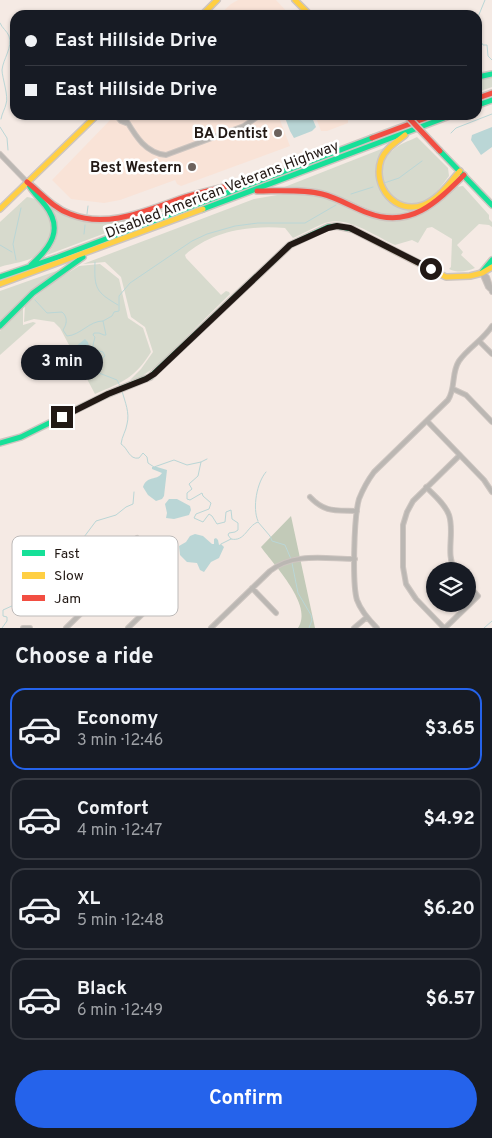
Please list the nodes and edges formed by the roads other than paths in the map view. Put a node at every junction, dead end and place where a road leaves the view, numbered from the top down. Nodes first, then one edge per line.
1 (217, 0) edge
2 (295, 0) edge
3 (207, 10) edge
4 (305, 10) edge
5 (92, 120) edge
6 (120, 120) edge
7 (125, 120) edge
8 (253, 120) edge
9 (411, 120) edge
10 (421, 120) edge
11 (439, 120) edge
12 (126, 123) junction
13 (409, 131) junction
14 (0, 154) edge
15 (462, 173) junction
16 (273, 176) junction
17 (28, 182) junction
18 (251, 191) junction
19 (492, 204) edge
20 (0, 209) edge
21 (91, 252) junction
22 (492, 260) edge
23 (492, 267) edge
24 (27, 268) junction
25 (482, 272) junction
26 (0, 277) edge
27 (0, 284) edge
28 (491, 290) edge
29 (0, 326) edge
30 (492, 326) edge
31 (479, 341) junction
32 (492, 354) edge
33 (453, 389) junction
34 (427, 421) junction
35 (492, 422) edge
36 (0, 443) edge
37 (460, 455) junction
38 (426, 487) junction
39 (492, 492) edge
40 (310, 497) dead end
41 (357, 511) junction
42 (355, 559) junction
43 (452, 562) edge
44 (252, 588) junction
45 (462, 612) edge
46 (276, 613) dead end
47 (78, 616) edge
48 (140, 616) edge
49 (366, 617) junction
50 (213, 627) edge
51 (23, 628) edge
52 (30, 628) edge
53 (66, 628) edge
54 (128, 628) edge
55 (354, 628) edge
56 (377, 628) edge
57 (445, 628) edge

1 - 3 main road
2 - 4 main road
5 - 17 main road
6 - 12 street
7 - 12 street
8 - 12 street
9 - 15 main road, bridge
10 - 16 main road, Disabled American Veterans Highway
11 - 13 main road, Disabled American Veterans Highway
13 - 15 main road
13 - 18 main road, Disabled American Veterans Highway
14 - 17 street
15 - 18 main road
15 - 19 main road
16 - 17 main road
16 - 24 main road, Disabled American Veterans Highway
17 - 20 main road
17 - 24 main road
18 - 21 main road, Disabled American Veterans Highway
21 - 27 main road, Disabled American Veterans Highway
21 - 29 main road
22 - 25 main road
23 - 25 main road
24 - 26 main road, Disabled American Veterans Highway
25 - 28 street
25 - 36 main road
30 - 31 street
31 - 32 street
31 - 33 street
33 - 34 street
33 - 35 street
34 - 37 street
34 - 41 street
37 - 38 street
37 - 39 street
38 - 43 street
38 - 57 street
40 - 41 street
41 - 42 street
42 - 44 street
42 - 49 street
44 - 46 street
44 - 50 street
45 - 57 street
47 - 53 street
48 - 54 street
49 - 55 street
49 - 56 street
51 - 52 street

